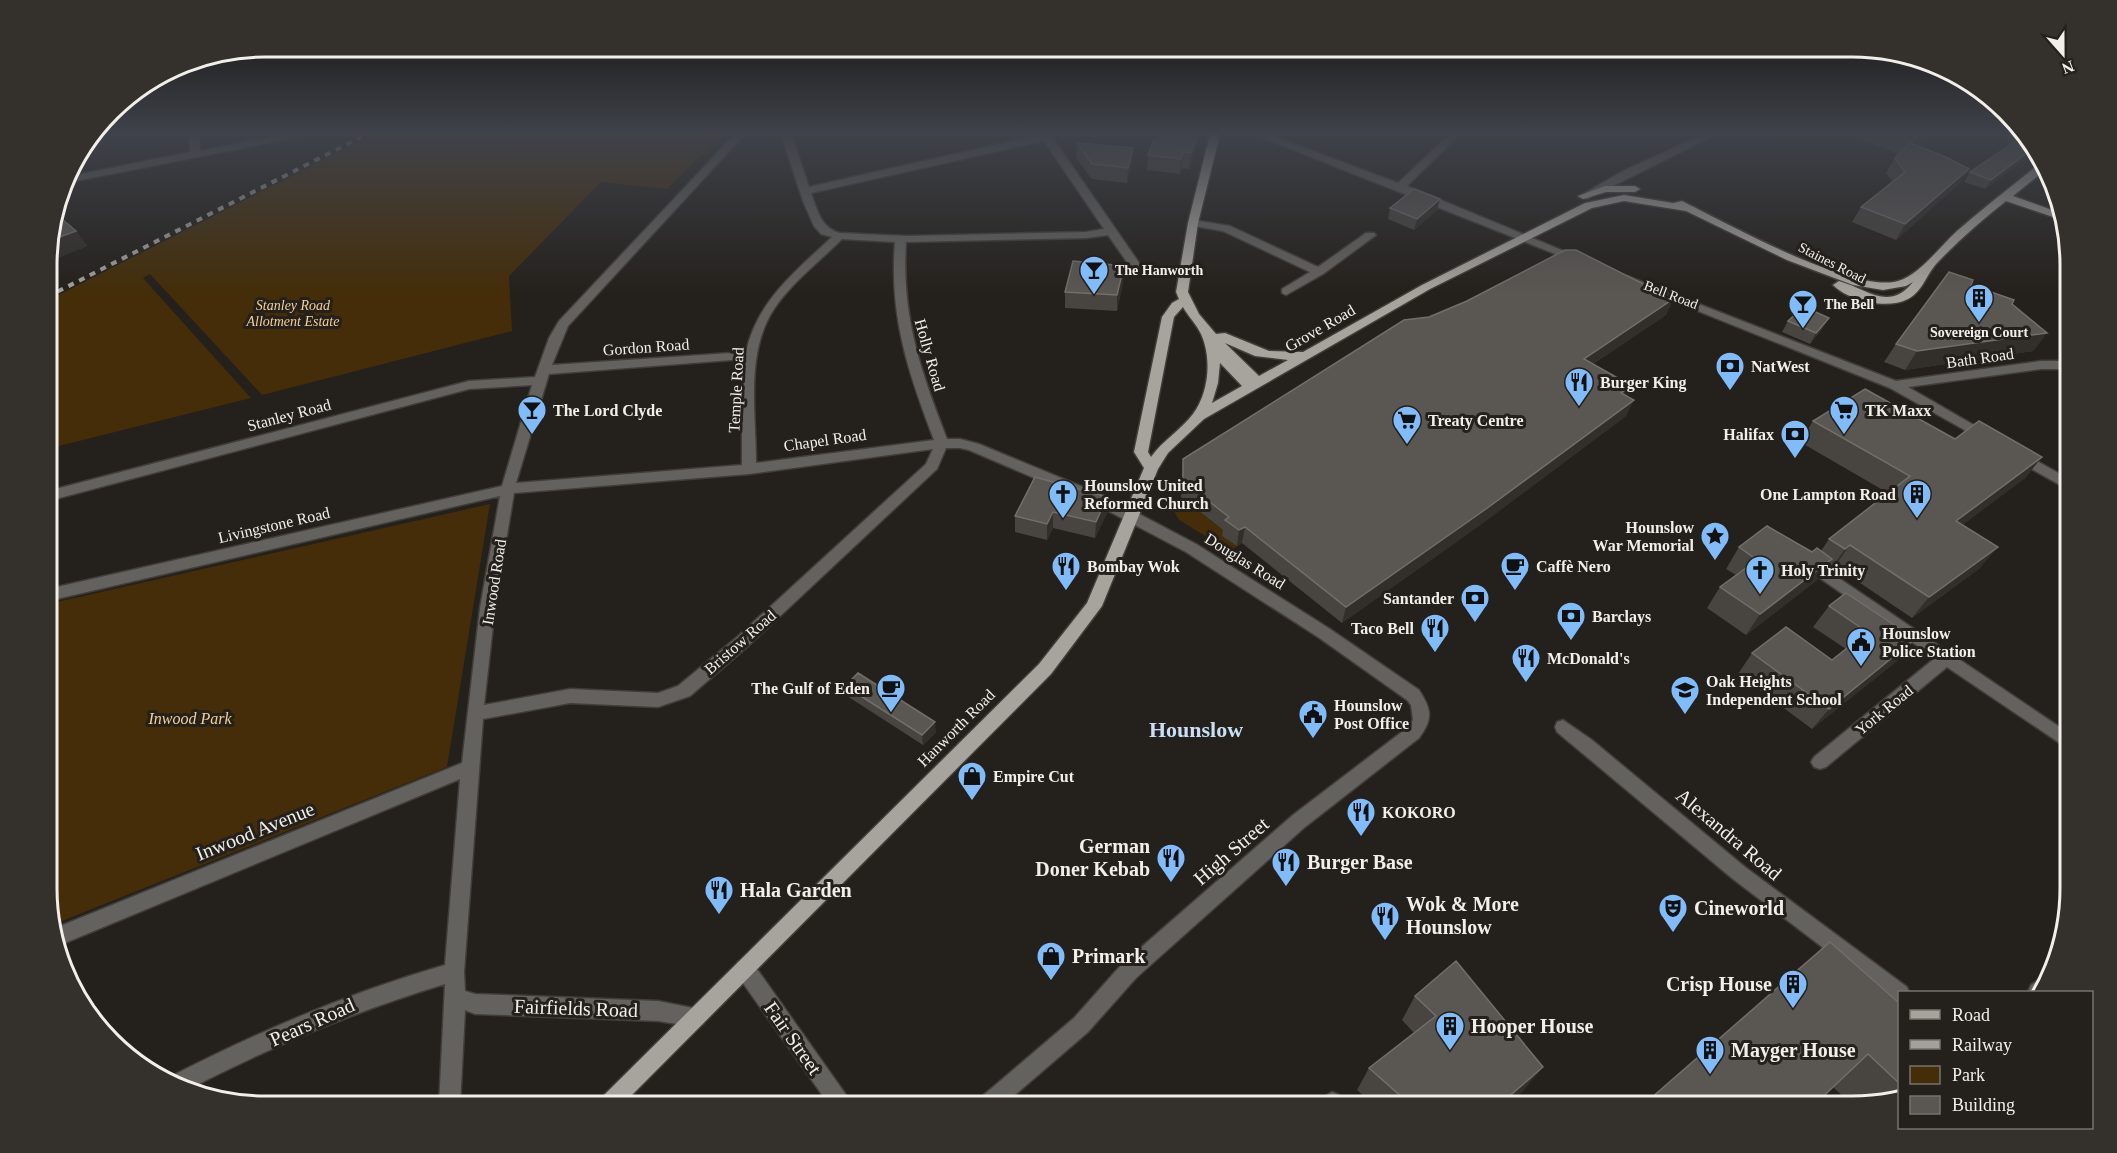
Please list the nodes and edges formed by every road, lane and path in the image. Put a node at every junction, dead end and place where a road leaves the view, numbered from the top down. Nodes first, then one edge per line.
1 (690, 188) edge
2 (815, 188) edge
3 (1083, 188) edge
4 (1202, 188) edge
5 (1402, 188) edge
6 (1598, 188) edge
7 (1626, 188) joint
8 (2017, 188) edge
9 (805, 190) joint
10 (1582, 196) junction
11 (2006, 197) junction
12 (1687, 208) junction
13 (2054, 214) edge
14 (1193, 223) junction
15 (1542, 227) junction
16 (1112, 231) junction
17 (1370, 235) dead end
18 (839, 236) junction
19 (1522, 237) junction
20 (901, 238) junction
21 (1587, 263) edge
22 (1138, 270) dead end
23 (1320, 272) junction
24 (1620, 276) edge
25 (1286, 291) dead end
26 (1185, 301) junction
27 (1204, 327) junction
28 (1212, 344) junction
29 (1312, 352) junction
30 (751, 355) junction
31 (2060, 365) edge
32 (542, 376) junction
33 (1253, 384) junction
34 (1895, 385) junction
35 (1199, 416) junction
36 (942, 444) junction
37 (1151, 468) junction
38 (749, 469) junction
39 (2060, 480) edge
40 (508, 489) junction
41 (57, 494) edge
42 (1132, 516) junction
43 (1796, 555) edge
44 (57, 593) edge
45 (1334, 642) joint
46 (1947, 658) junction
47 (477, 713) junction
48 (1563, 727) dead end
49 (2060, 736) edge
50 (1820, 762) dead end
51 (471, 767) junction
52 (63, 935) edge
53 (745, 969) junction
54 (454, 972) junction
55 (1898, 993) edge
56 (457, 998) junction
57 (696, 1017) junction
58 (187, 1080) edge
59 (449, 1096) edge
60 (617, 1096) edge
61 (835, 1096) edge
62 (998, 1096) edge

1 - 32 street, Inwood Road
2 - 9 street
3 - 16 street
4 - 14 main road
5 - 19 street
6 - 10 street
7 - 10 main road, Staines Road
7 - 12 main road, Staines Road
8 - 11 main road, Staines Road
9 - 18 street
10 - 15 main road, Staines Road
11 - 12 main road, Staines Road
11 - 13 main road
12 - 15 main road, Staines Road
14 - 23 street
14 - 26 main road
15 - 19 main road, Staines Road
16 - 20 street
16 - 22 street
17 - 23 street
18 - 20 street
18 - 30 street, Temple Road
19 - 21 street
19 - 29 main road, Grove Road
20 - 36 street, Holly Road
23 - 25 street
24 - 34 street, Bell Road
26 - 27 main road
26 - 37 main road
27 - 28 main road
27 - 29 main road
27 - 33 main road
28 - 33 main road
28 - 35 main road
29 - 33 main road, Grove Road
30 - 32 street, Gordon Road
30 - 38 street, Temple Road
31 - 34 street, Bath Road
32 - 40 street, Inwood Road
32 - 41 street, Stanley Road
33 - 35 main road, Grove Road
34 - 39 street, Bell Road
35 - 37 main road, Grove Road
36 - 38 street, Chapel Road
36 - 42 street, Chapel Road
36 - 47 street, Bristow Road
37 - 42 main road, Hanworth Road
38 - 40 street, Chapel Road
40 - 44 street, Livingstone Road
40 - 47 street, Inwood Road
42 - 45 street, Douglas Road
42 - 53 main road, Hanworth Road
43 - 46 street
45 - 62 street, High Street
46 - 49 street
46 - 50 street, York Road
47 - 51 street, Inwood Road
48 - 55 street, Alexandra Road
51 - 52 street, Inwood Avenue
51 - 54 street, Inwood Road
53 - 57 main road, Hanworth Road
53 - 61 street, Fair Street
54 - 56 street, Inwood Road
54 - 58 street, Pears Road
56 - 57 street, Fairfields Road
56 - 59 street, Inwood Road
57 - 60 main road, Hanworth Road

